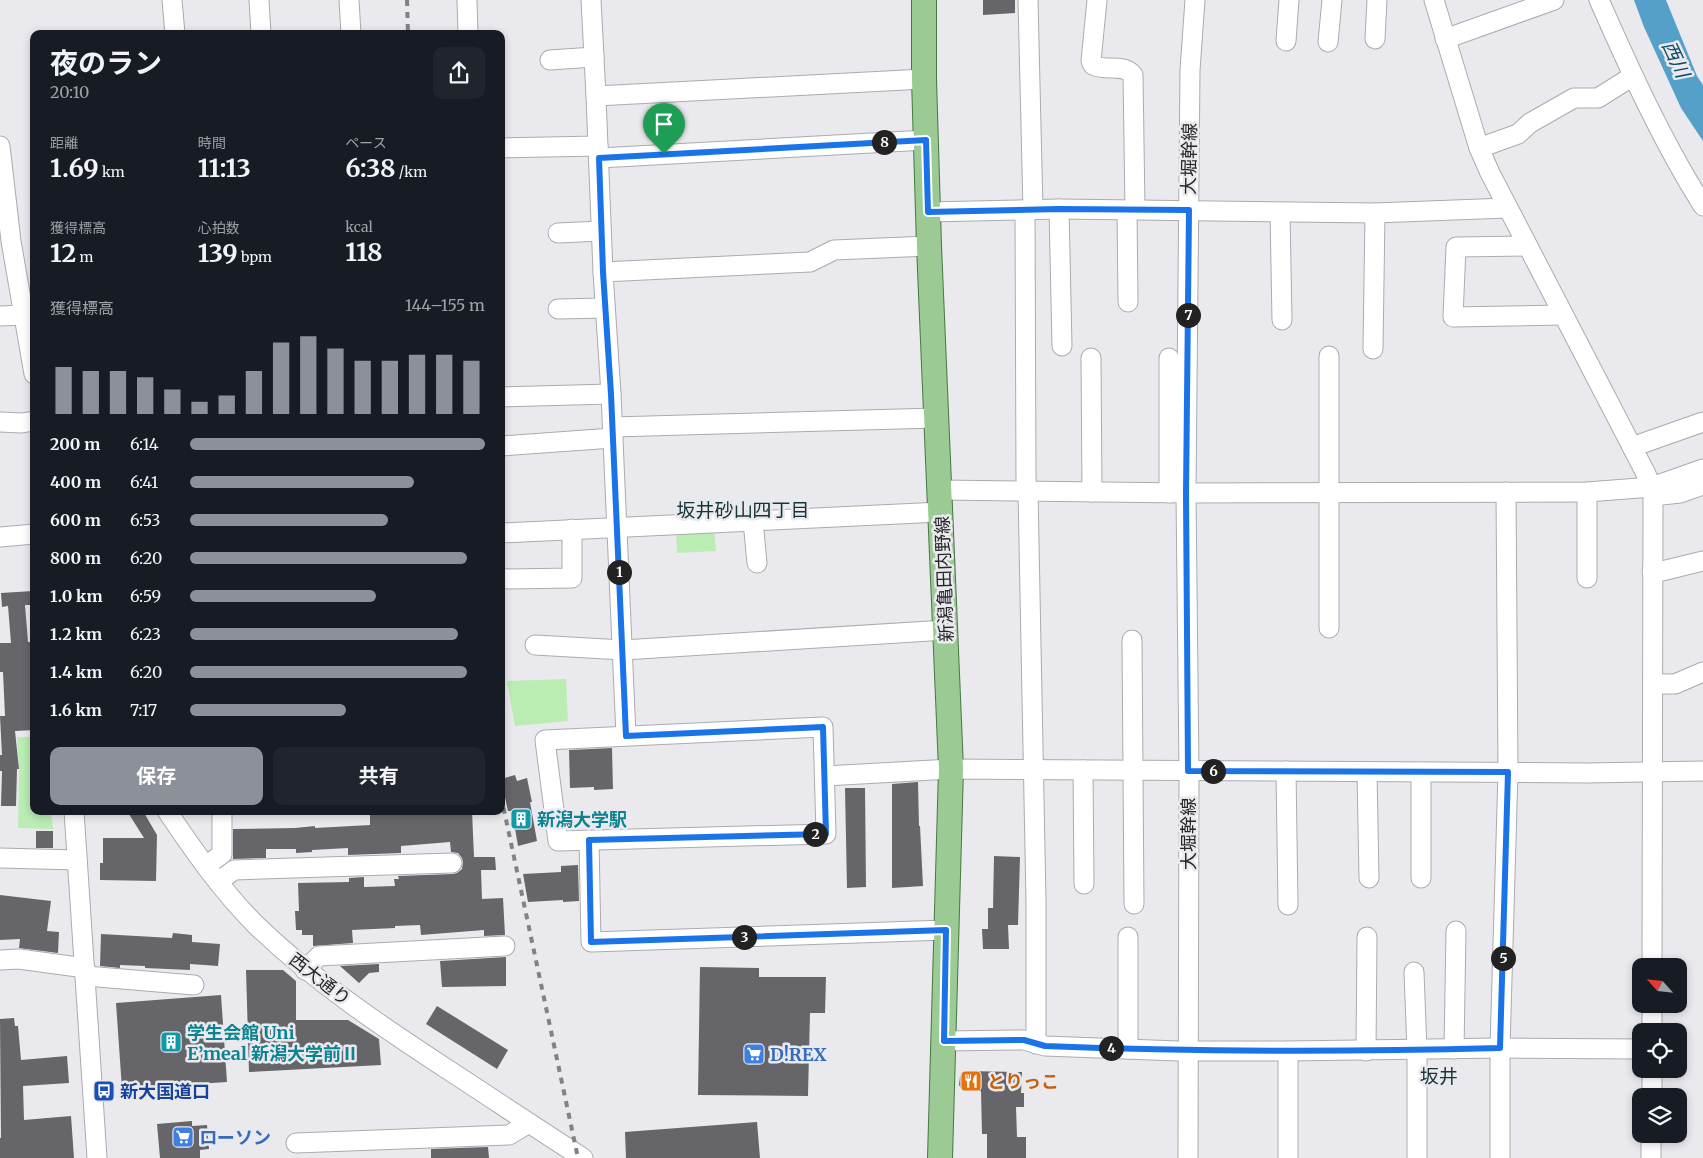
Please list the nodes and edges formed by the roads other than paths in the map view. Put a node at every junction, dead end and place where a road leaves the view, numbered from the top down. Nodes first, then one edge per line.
1 (172, 0) edge
2 (259, 0) edge
3 (349, 0) edge
4 (467, 0) edge
5 (591, 0) edge
6 (924, 0) edge
7 (1028, 0) edge
8 (1098, 0) edge
9 (1195, 0) edge
10 (1289, 0) edge
11 (1332, 0) edge
12 (1377, 0) edge
13 (1434, 0) edge
14 (1554, 0) edge
15 (1599, 0) edge
16 (175, 30) edge
17 (261, 30) edge
18 (351, 30) edge
19 (468, 30) edge
20 (1445, 38) junction
21 (1375, 39) dead end
22 (1286, 41) dead end
23 (1328, 42) dead end
24 (594, 57) junction
25 (550, 60) dead end
26 (1633, 76) junction
27 (924, 79) junction
28 (596, 96) junction
29 (926, 140) junction
30 (0, 146) edge
31 (505, 148) edge
32 (1479, 148) junction
33 (598, 152) junction
34 (3, 195) edge
35 (1703, 206) edge
36 (1507, 208) junction
37 (1059, 209) junction
38 (1029, 210) junction
39 (1131, 210) junction
40 (1189, 210) junction
41 (928, 212) junction
42 (1280, 213) junction
43 (1375, 213) junction
44 (602, 231) junction
45 (558, 233) dead end
46 (929, 246) junction
47 (1527, 246) junction
48 (603, 272) junction
49 (1128, 302) dead end
50 (605, 308) junction
51 (558, 309) dead end
52 (25, 314) junction
53 (1563, 315) junction
54 (0, 316) edge
55 (1282, 320) dead end
56 (1062, 346) dead end
57 (30, 347) edge
58 (1373, 349) dead end
59 (1329, 356) dead end
60 (1091, 358) dead end
61 (1169, 358) dead end
62 (611, 394) junction
63 (505, 396) edge
64 (936, 418) junction
65 (0, 422) edge
66 (30, 422) edge
67 (1703, 422) edge
68 (613, 432) junction
69 (505, 446) edge
70 (1632, 447) junction
71 (1703, 469) edge
72 (1703, 485) edge
73 (1028, 491) junction
74 (1092, 492) junction
75 (1330, 492) junction
76 (1506, 492) junction
77 (1587, 492) junction
78 (1653, 492) junction
79 (1178, 493) junction
80 (941, 501) junction
81 (753, 521) junction
82 (617, 527) junction
83 (572, 530) junction
84 (505, 533) edge
85 (30, 534) edge
86 (0, 537) edge
87 (1703, 561) edge
88 (757, 563) dead end
89 (1652, 571) junction
90 (1587, 578) dead end
91 (505, 579) edge
92 (1329, 628) dead end
93 (946, 630) junction
94 (1132, 640) dead end
95 (535, 645) dead end
96 (623, 650) junction
97 (1703, 672) edge
98 (1653, 684) junction
99 (626, 736) junction
100 (951, 769) junction
101 (1034, 770) junction
102 (1083, 770) junction
103 (1133, 771) junction
104 (1188, 771) junction
105 (1654, 771) junction
106 (1703, 771) edge
107 (1286, 772) junction
108 (1367, 772) junction
109 (1421, 772) junction
110 (1508, 772) junction
111 (825, 776) junction
112 (74, 815) edge
113 (170, 815) edge
114 (222, 815) edge
115 (589, 840) junction
116 (0, 858) edge
117 (77, 860) junction
118 (452, 862) dead end
119 (206, 866) junction
120 (1369, 878) dead end
121 (1421, 878) dead end
122 (218, 882) junction
123 (1084, 884) dead end
124 (1134, 904) dead end
125 (1288, 905) dead end
126 (946, 930) junction
127 (1456, 931) dead end
128 (1128, 937) dead end
129 (1367, 937) dead end
130 (505, 946) dead end
131 (1652, 958) edge
132 (0, 960) edge
133 (305, 970) junction
134 (85, 972) junction
135 (1414, 972) dead end
136 (194, 985) dead end
137 (944, 1041) junction
138 (1036, 1044) junction
139 (1500, 1048) junction
140 (1632, 1048) edge
141 (1128, 1049) junction
142 (1454, 1049) junction
143 (1188, 1050) junction
144 (1417, 1050) junction
145 (1288, 1051) junction
146 (1366, 1051) junction
147 (529, 1123) junction
148 (296, 1143) dead end
149 (1651, 1143) edge
150 (1288, 1157) edge
151 (97, 1158) edge
152 (583, 1158) edge
153 (940, 1158) edge
154 (1188, 1158) edge
155 (1417, 1158) edge
156 (1500, 1158) edge
157 (1651, 1158) edge

1 - 16 street
2 - 17 street
3 - 18 street
4 - 19 street
5 - 24 street
6 - 27 main road, 新潟亀田内野線
7 - 38 street
8 - 39 street
9 - 40 street, 大堀幹線
10 - 22 street
11 - 23 street
12 - 21 street
13 - 20 street
14 - 20 street
15 - 26 street
20 - 32 street
24 - 25 street
24 - 28 street
26 - 32 street
26 - 35 street
27 - 28 street
27 - 29 main road, 新潟亀田内野線
28 - 33 street
29 - 33 street
29 - 41 main road, 新潟亀田内野線
30 - 34 street
31 - 33 street
32 - 36 street
33 - 44 street
34 - 52 street
36 - 43 street
36 - 47 street
37 - 38 street
37 - 39 street
37 - 56 street
38 - 41 street
38 - 73 street
39 - 40 street
39 - 49 street
40 - 42 street
40 - 79 street, 大堀幹線
41 - 46 main road, 新潟亀田内野線
42 - 43 street
42 - 55 street
43 - 58 street
44 - 45 street
44 - 48 street
46 - 48 street
46 - 64 main road, 新潟亀田内野線
47 - 53 street
47 - 53 street
48 - 50 street
50 - 51 street
50 - 62 street
52 - 54 street
52 - 57 street
53 - 70 street
59 - 75 street
60 - 74 street
61 - 79 street
62 - 63 street
62 - 68 street
64 - 68 street
64 - 80 main road, 新潟亀田内野線
65 - 66 street
67 - 70 street
68 - 69 street
68 - 82 street
70 - 78 street
71 - 78 street
72 - 78 street
73 - 74 street
73 - 80 street
73 - 101 street
74 - 79 street
75 - 76 street
75 - 79 street
75 - 92 street
76 - 77 street
76 - 110 street
77 - 78 street
77 - 90 street
78 - 89 street
79 - 104 street, 大堀幹線
80 - 81 street
80 - 93 main road, 新潟亀田内野線
81 - 82 street
81 - 88 street
82 - 83 street
82 - 96 street
83 - 84 street
83 - 91 street
85 - 86 street
87 - 89 street
89 - 98 street
93 - 96 street
93 - 100 main road, 新潟亀田内野線
94 - 103 street
95 - 96 street
96 - 99 street
97 - 98 street
98 - 105 street
99 - 111 street
99 - 115 street
100 - 101 street
100 - 111 street
100 - 126 main road, 新潟亀田内野線
101 - 102 street
101 - 138 street
102 - 103 street
102 - 123 street
103 - 104 street
103 - 124 street
104 - 107 street
104 - 143 street, 大堀幹線
105 - 106 street
105 - 110 street
105 - 131 street
107 - 108 street
107 - 125 street
108 - 109 street
108 - 120 street
109 - 110 street
109 - 121 street
110 - 139 street
111 - 115 street
112 - 117 street
113 - 119 street, 西大通り
114 - 119 street
115 - 126 street
116 - 117 street
117 - 134 street
118 - 122 street
119 - 122 street, 西大通り
122 - 133 street, 西大通り
126 - 137 main road, 新潟亀田内野線
127 - 142 street
128 - 141 street
129 - 146 street
130 - 133 street
132 - 134 street
133 - 147 street, 西大通り
134 - 136 street
134 - 151 street
135 - 144 street
137 - 138 street
137 - 153 main road, 新潟亀田内野線
138 - 141 street
139 - 140 street
139 - 142 street
139 - 156 street
141 - 143 street
142 - 144 street
143 - 145 street
143 - 154 street, 大堀幹線
144 - 146 street
144 - 155 street
145 - 146 street
145 - 150 street
147 - 148 street
147 - 152 street, 西大通り
149 - 157 street

